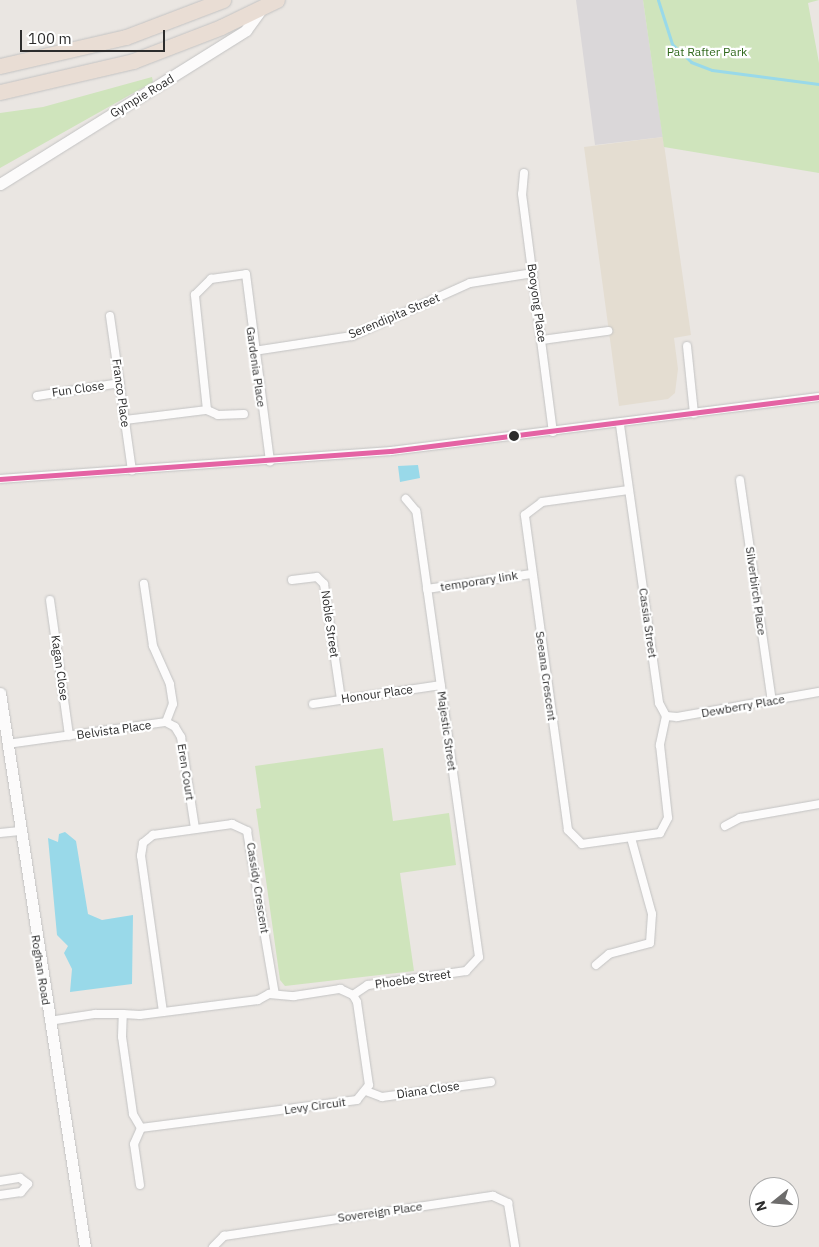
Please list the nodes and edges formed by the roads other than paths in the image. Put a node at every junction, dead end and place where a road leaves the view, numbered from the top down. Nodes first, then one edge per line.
1 (223, 0) edge
2 (276, 0) edge
3 (260, 9) junction
4 (0, 66) edge
5 (0, 92) edge
6 (524, 173) dead end
7 (0, 184) edge
8 (533, 273) junction
9 (110, 316) dead end
10 (608, 331) dead end
11 (542, 340) junction
12 (686, 346) dead end
13 (254, 351) junction
14 (120, 383) junction
15 (36, 396) dead end
16 (819, 397) edge
17 (207, 410) junction
18 (244, 414) dead end
19 (694, 414) junction
20 (125, 420) junction
21 (620, 425) junction
22 (554, 432) junction
23 (270, 461) junction
24 (132, 470) junction
25 (0, 479) edge
26 (740, 480) dead end
27 (628, 490) junction
28 (406, 499) dead end
29 (531, 574) junction
30 (292, 580) dead end
31 (144, 584) dead end
32 (427, 589) junction
33 (50, 600) dead end
34 (441, 685) junction
35 (819, 692) edge
36 (0, 693) edge
37 (341, 699) junction
38 (772, 701) junction
39 (313, 704) dead end
40 (666, 716) junction
41 (166, 722) junction
42 (69, 736) junction
43 (7, 744) junction
44 (819, 804) edge
45 (668, 818) joint
46 (725, 826) dead end
47 (195, 829) junction
48 (20, 831) junction
49 (0, 834) edge
50 (632, 838) junction
51 (596, 964) dead end
52 (474, 966) joint
53 (275, 994) junction
54 (353, 994) junction
55 (163, 1012) junction
56 (123, 1014) junction
57 (49, 1021) junction
58 (490, 1082) dead end
59 (366, 1091) junction
60 (141, 1128) junction
61 (0, 1181) edge
62 (140, 1185) dead end
63 (0, 1195) edge
64 (515, 1246) edge
65 (85, 1247) edge
66 (212, 1247) edge

1 - 4 highway
2 - 3 highway, Gympie Road
3 - 5 highway
3 - 7 street, Gympie Road
6 - 8 street, Booyong Place
8 - 11 street, Booyong Place
8 - 13 street, Serendipita Street
9 - 14 street, Franco Place
10 - 11 street
11 - 22 street, Booyong Place
12 - 19 street
13 - 17 street, Gardenia Place
13 - 23 street, Gardenia Place
14 - 15 street, Fun Close
14 - 20 street, Franco Place
16 - 19 street
17 - 18 street
17 - 20 street
19 - 21 street
20 - 24 street, Franco Place
21 - 22 street
21 - 27 street, Cassia Street
22 - 23 street
23 - 24 street
24 - 25 street
26 - 38 street, Silverbirch Place
27 - 29 street, Seeana Crescent
27 - 40 street, Cassia Street
28 - 32 street, Majestic Street
29 - 32 street, temporary link
29 - 50 street, Seeana Crescent
30 - 37 street, Noble Street
31 - 41 street, Belvista Place
32 - 34 street, Majestic Street
33 - 42 street, Kagan Close
34 - 37 street, Honour Place
34 - 52 street, Majestic Street
35 - 38 street, Dewberry Place
36 - 43 street, Roghan Road
37 - 39 street, Honour Place
38 - 40 street, Dewberry Place
40 - 45 street, Cassia Street
41 - 42 street, Belvista Place
41 - 47 street, Eren Court
42 - 43 street, Belvista Place
43 - 48 street, Roghan Road
44 - 46 street
45 - 50 street, Seeana Crescent
47 - 53 street, Cassidy Crescent
47 - 55 street, Cassidy Crescent
48 - 49 street
48 - 57 street, Roghan Road
50 - 51 street
52 - 54 street, Phoebe Street
53 - 54 street
53 - 55 street
54 - 59 street
55 - 56 street
56 - 57 street
56 - 60 street
57 - 65 street, Roghan Road
58 - 59 street, Diana Close
59 - 60 street, Levy Circuit
60 - 62 street
61 - 63 street
64 - 66 street, Sovereign Place

